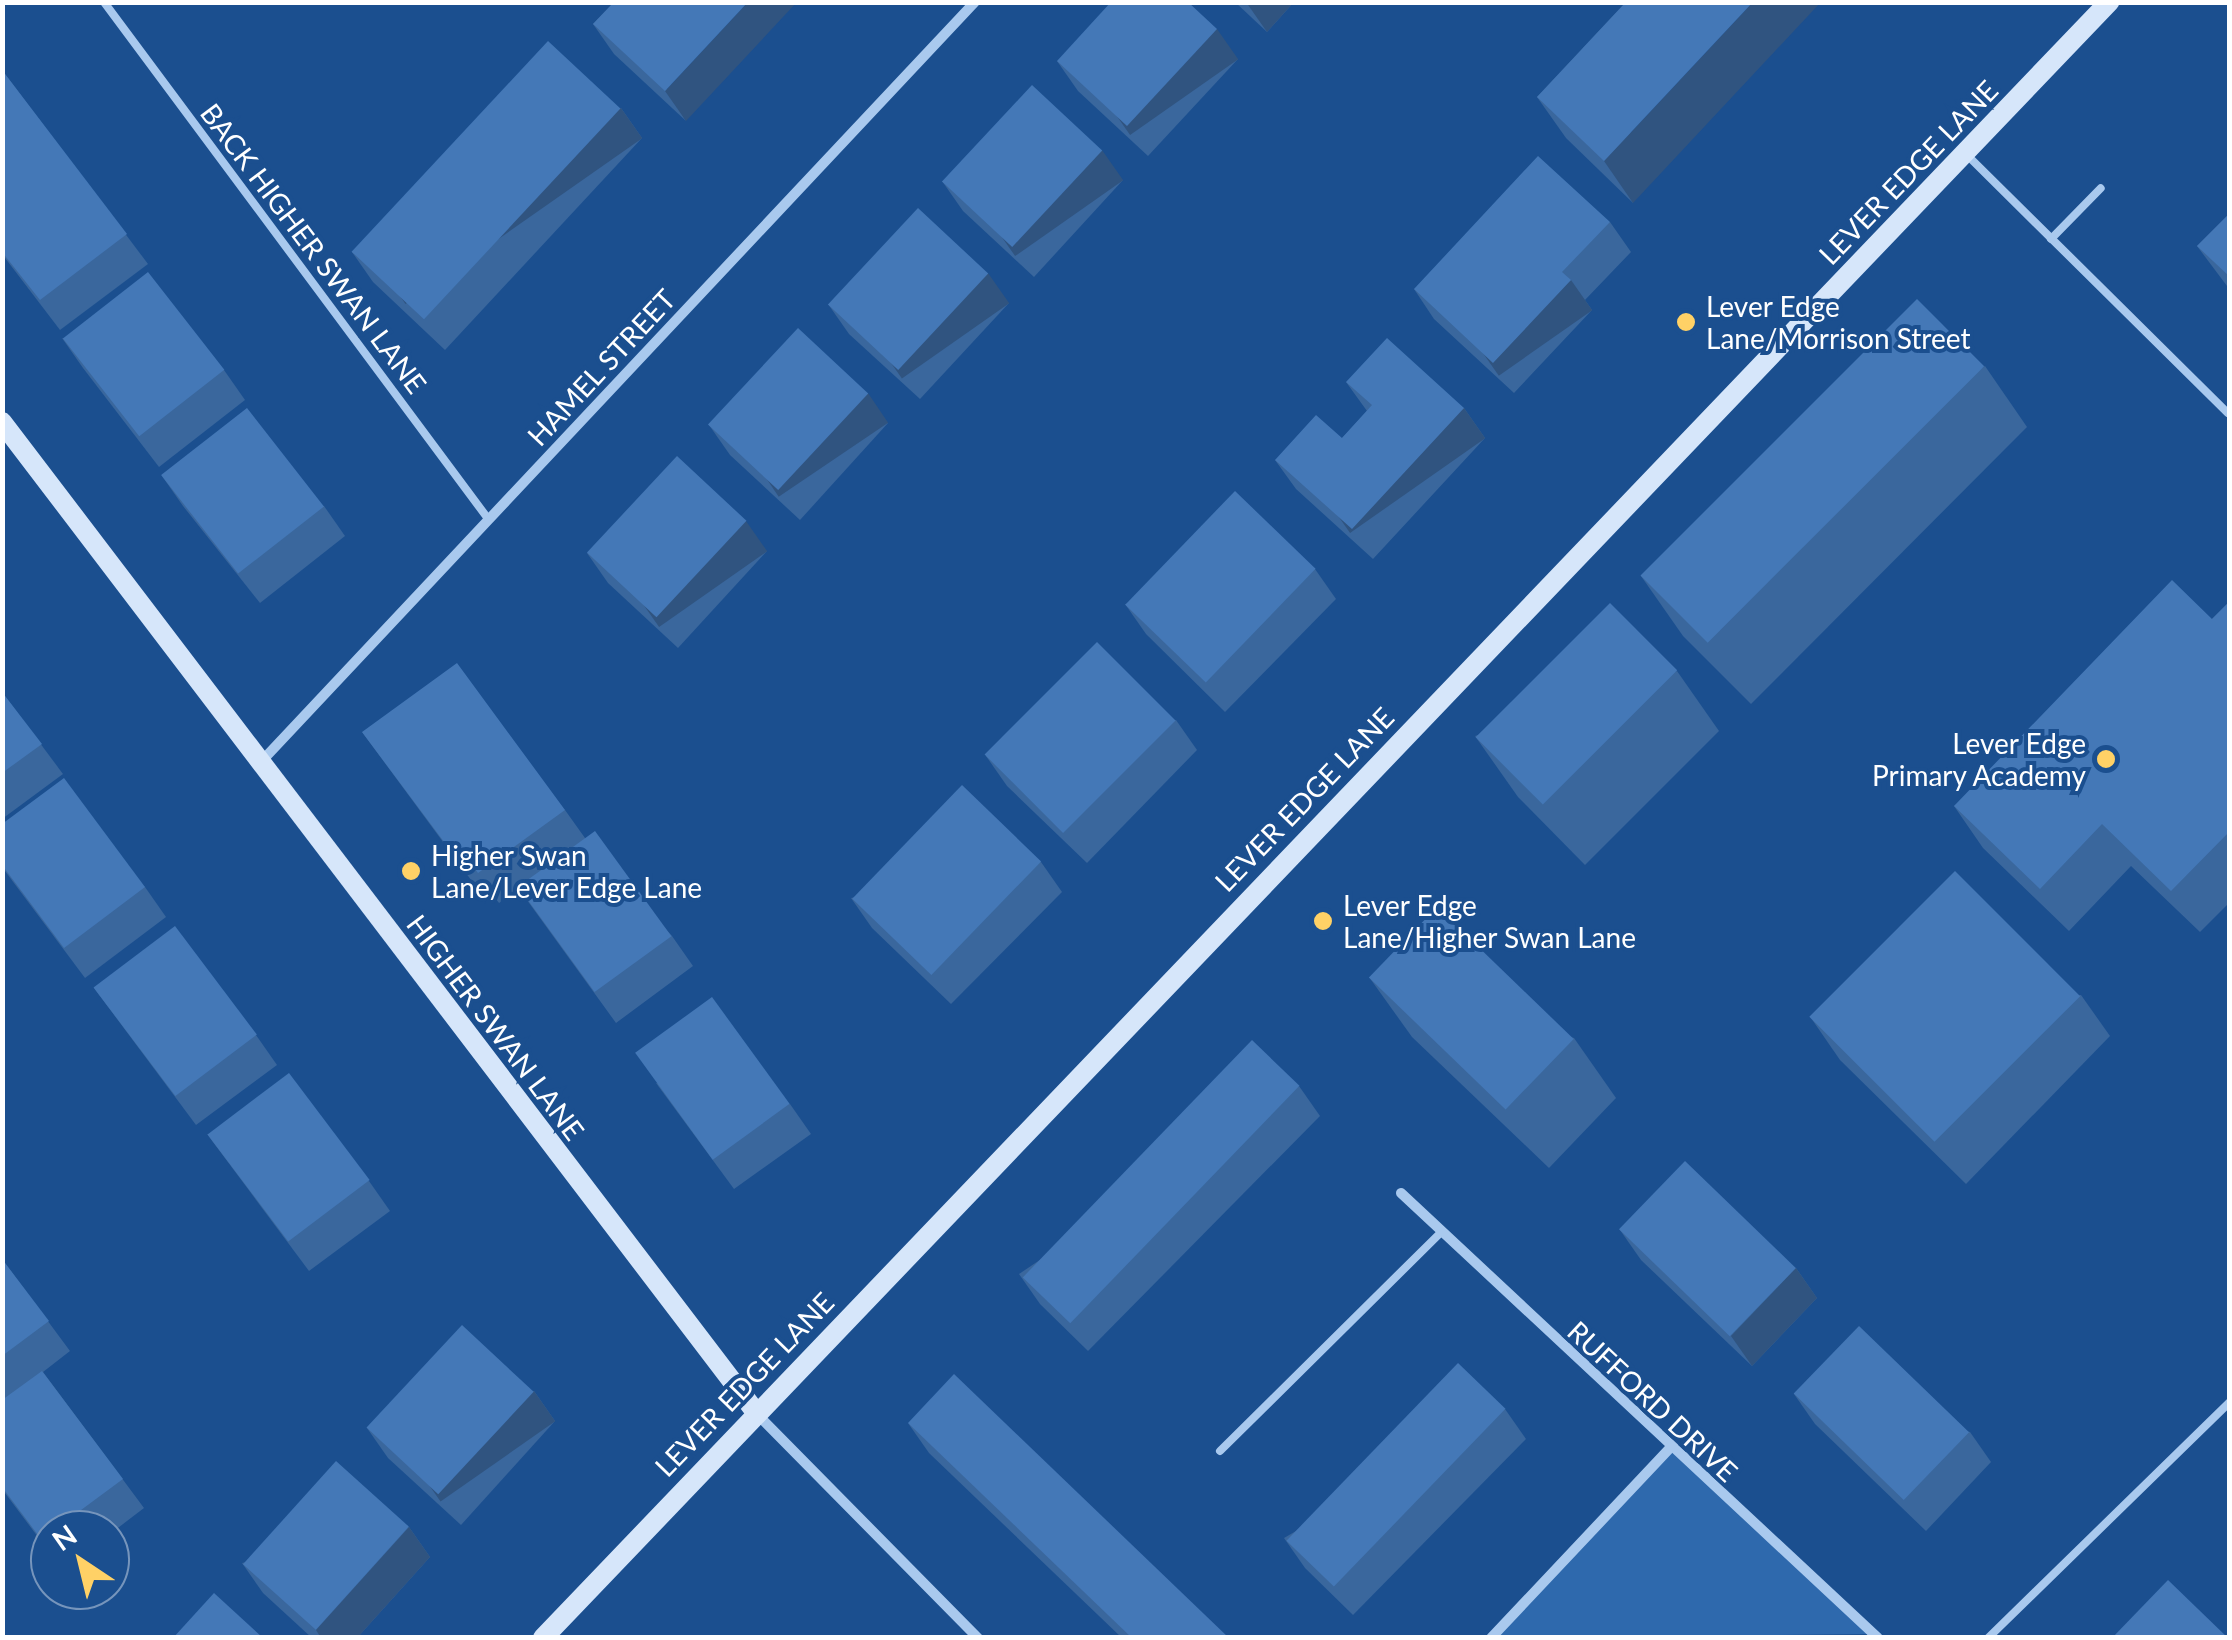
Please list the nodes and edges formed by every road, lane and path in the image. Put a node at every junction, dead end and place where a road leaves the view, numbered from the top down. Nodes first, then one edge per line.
1 (104, 2) edge
2 (974, 2) edge
3 (2109, 2) edge
4 (1965, 153) junction
5 (2101, 188) dead end
6 (2051, 239) junction
7 (2228, 413) edge
8 (2, 422) edge
9 (489, 520) junction
10 (260, 762) junction
11 (1401, 1193) dead end
12 (1440, 1232) junction
13 (2230, 1402) edge
14 (755, 1412) junction
15 (1670, 1448) junction
16 (1220, 1451) dead end
17 (543, 1638) edge
18 (978, 1638) edge
19 (1491, 1638) edge
20 (1878, 1638) edge
21 (1988, 1638) edge

1 - 9 lane, BACK HIGHER SWAN LANE
2 - 9 street, HAMEL STREET
3 - 4 street, LEVER EDGE LANE
4 - 6 lane
4 - 14 street, LEVER EDGE LANE
5 - 6 lane
6 - 7 lane
8 - 10 street, HIGHER SWAN LANE
9 - 10 street, HAMEL STREET
10 - 14 street, HIGHER SWAN LANE
11 - 12 street, RUFFORD DRIVE
12 - 15 street, RUFFORD DRIVE
12 - 16 lane
13 - 21 lane
14 - 17 street, LEVER EDGE LANE
14 - 18 street, HIGHER SWAN LANE
15 - 19 street
15 - 20 street, RUFFORD DRIVE

